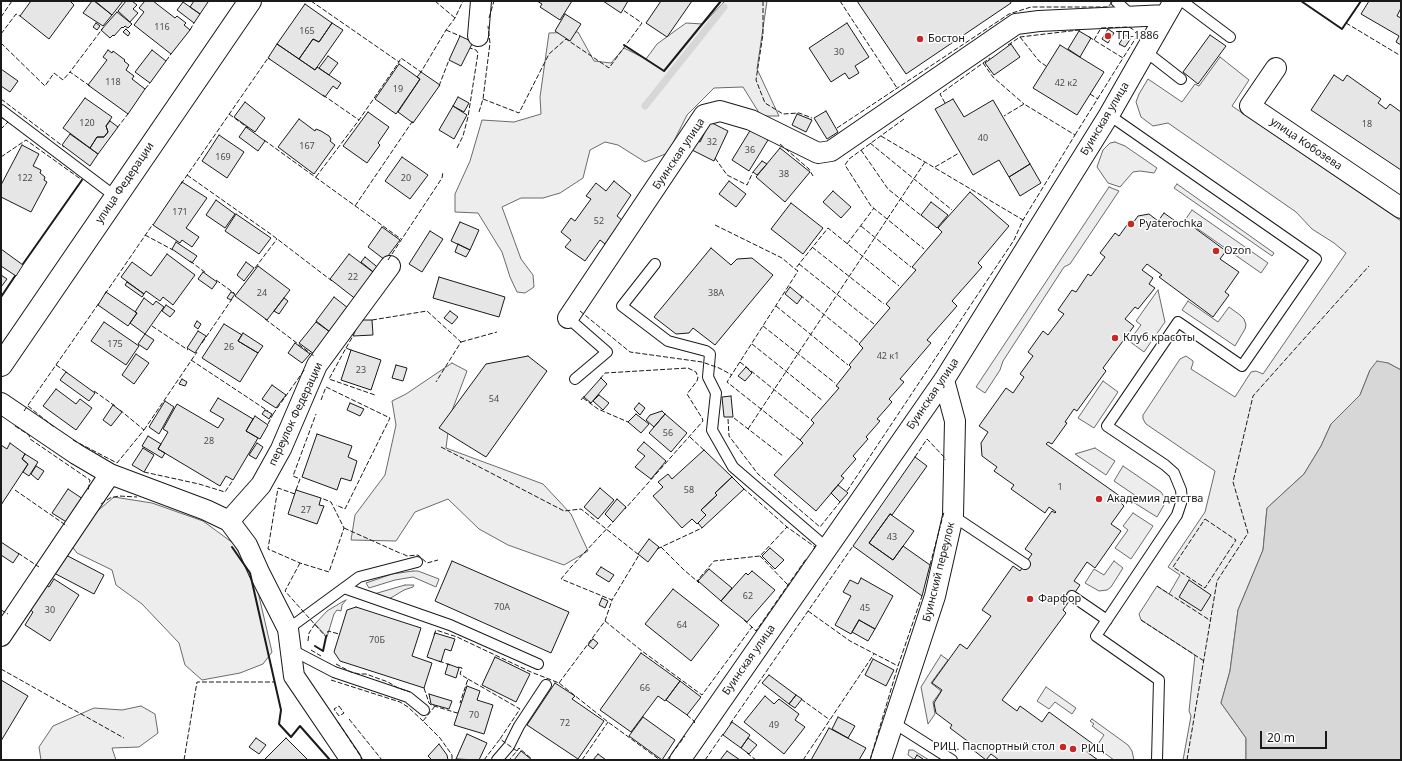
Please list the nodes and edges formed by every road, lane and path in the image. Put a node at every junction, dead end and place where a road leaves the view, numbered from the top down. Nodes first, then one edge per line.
1 (250, 1) edge
2 (481, 1) edge
3 (1116, 1) edge
4 (1182, 1) edge
5 (1170, 8) edge
6 (1132, 16) junction
7 (478, 36) dead end
8 (1230, 36) dead end
9 (1145, 50) junction
10 (1276, 68) dead end
11 (1181, 79) dead end
12 (1, 110) edge
13 (1109, 115) junction
14 (116, 197) junction
15 (1401, 208) edge
16 (654, 264) dead end
17 (390, 266) dead end
18 (568, 318) joint
19 (1, 365) edge
20 (575, 378) dead end
21 (944, 380) junction
22 (1, 403) edge
23 (110, 474) junction
24 (953, 516) junction
25 (229, 521) junction
26 (826, 547) junction
27 (417, 562) dead end
28 (1025, 564) dead end
29 (344, 588) junction
30 (1072, 596) dead end
31 (1107, 620) junction
32 (1, 636) edge
33 (289, 639) junction
34 (538, 664) dead end
35 (546, 686) dead end
36 (424, 710) dead end
37 (894, 723) junction
38 (345, 752) edge
39 (884, 759) edge
40 (497, 760) edge
41 (680, 760) edge
42 (952, 760) edge
43 (1157, 760) edge

1 - 14 main road, улица Федерации
2 - 7 street
3 - 6 lane
4 - 8 lane
5 - 6 street, Буинская улица
5 - 9 street, Буинская улица
6 - 18 street, Буинская улица
9 - 11 lane
9 - 13 street, Буинская улица
10 - 15 street, улица Кобозева
12 - 14 lane
13 - 21 street, Буинская улица
13 - 31 lane
14 - 19 main road, улица Федерации
16 - 26 lane
17 - 25 street, переулок Федерации
18 - 20 lane
21 - 24 street, Буинский переулок
21 - 26 street, Буинская улица
22 - 23 street
23 - 25 street
23 - 32 street
24 - 28 lane
24 - 37 street, Буинский переулок
25 - 33 street
26 - 41 street, Буинская улица
27 - 29 lane
29 - 33 lane
29 - 34 lane
30 - 31 lane
31 - 43 lane
33 - 36 lane
33 - 38 street
35 - 40 lane
37 - 39 street, Буинский переулок
37 - 42 lane

